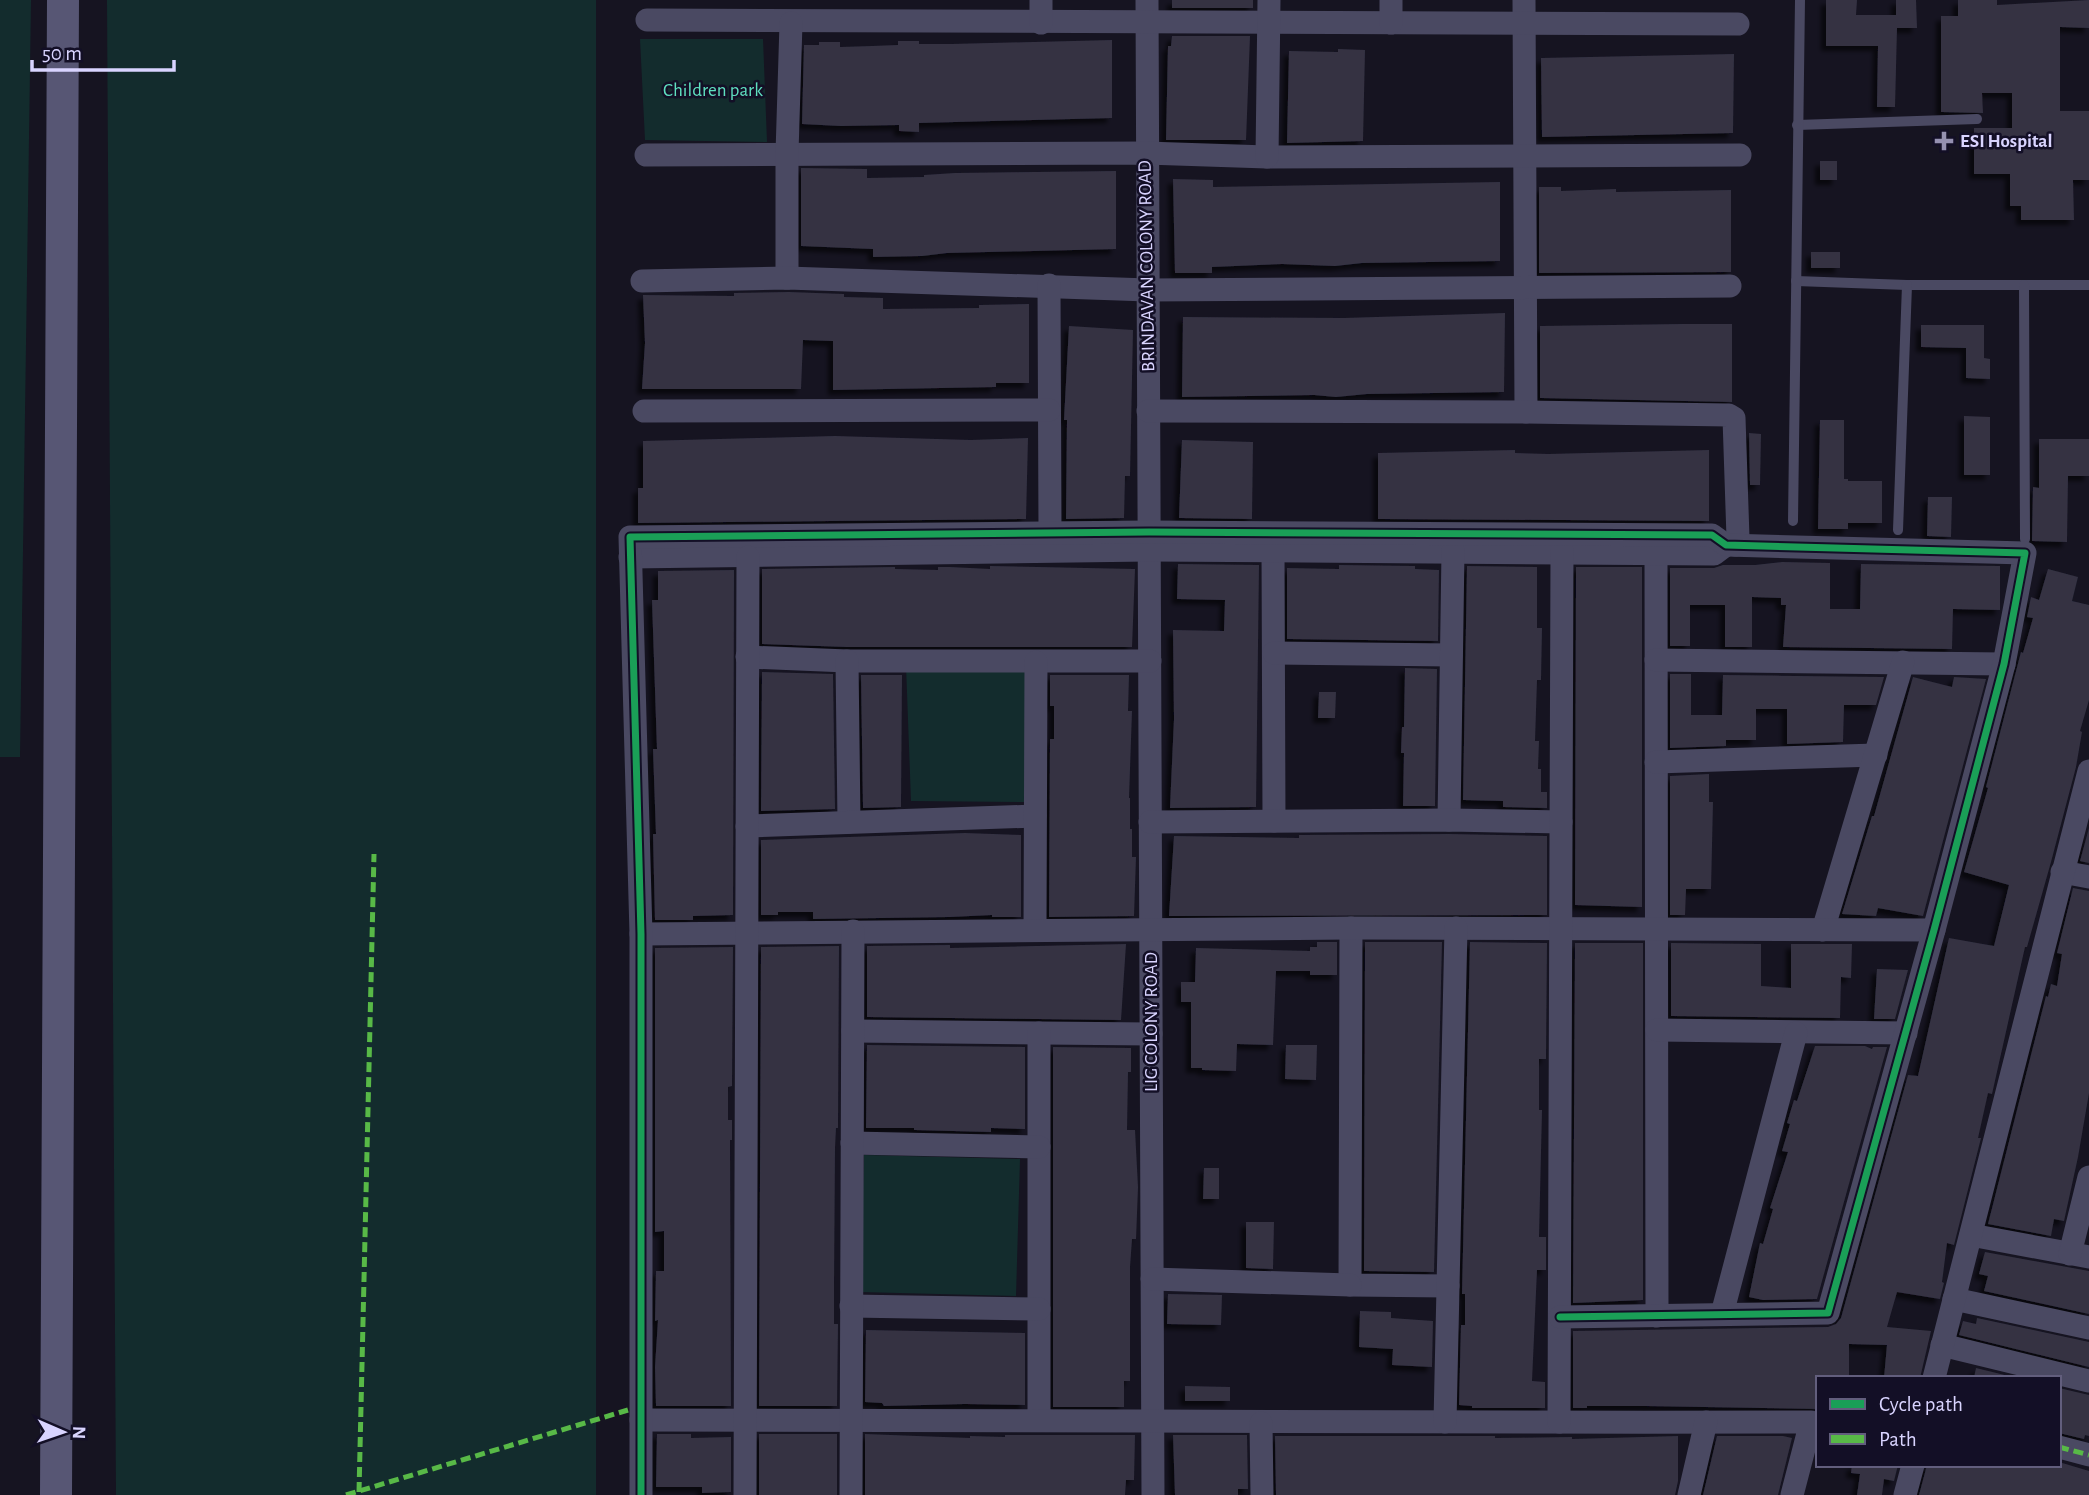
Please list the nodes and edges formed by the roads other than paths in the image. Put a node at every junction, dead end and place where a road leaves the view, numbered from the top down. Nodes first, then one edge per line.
1 (63, 0) edge
2 (1041, 0) edge
3 (1147, 0) edge
4 (1269, 0) edge
5 (1391, 0) edge
6 (1524, 0) edge
7 (1800, 0) edge
8 (647, 20) dead end
9 (791, 23) junction
10 (1041, 23) junction
11 (1147, 23) junction
12 (1268, 23) junction
13 (1391, 23) junction
14 (1524, 24) junction
15 (1738, 24) dead end
16 (1977, 119) dead end
17 (1797, 125) junction
18 (787, 153) junction
19 (1146, 153) junction
20 (646, 155) dead end
21 (1740, 155) dead end
22 (1524, 156) junction
23 (1267, 157) junction
24 (787, 278) junction
25 (642, 281) dead end
26 (1796, 281) junction
27 (1049, 285) junction
28 (1907, 285) junction
29 (2024, 285) junction
30 (2089, 285) edge
31 (1730, 286) dead end
32 (1525, 287) junction
33 (1148, 290) junction
34 (644, 411) dead end
35 (1049, 411) junction
36 (1148, 411) junction
37 (1526, 412) junction
38 (1793, 521) dead end
39 (1898, 530) dead end
40 (1050, 533) junction
41 (2025, 539) dead end
42 (1149, 541) junction
43 (1730, 545) junction
44 (1273, 550) junction
45 (1452, 551) junction
46 (1562, 551) junction
47 (1656, 552) junction
48 (748, 557) junction
49 (630, 558) junction
50 (1274, 653) junction
51 (1451, 654) junction
52 (747, 657) junction
53 (1656, 660) junction
54 (847, 661) junction
55 (1150, 661) junction
56 (1036, 662) junction
57 (1903, 663) junction
58 (2004, 664) junction
59 (1876, 755) junction
60 (1656, 762) junction
61 (2089, 771) edge
62 (1035, 816) junction
63 (1450, 820) junction
64 (1274, 821) junction
65 (849, 822) junction
66 (1150, 822) junction
67 (1561, 822) junction
68 (747, 826) junction
69 (2062, 872) junction
70 (2089, 877) edge
71 (1351, 928) junction
72 (1456, 928) junction
73 (1035, 929) junction
74 (1560, 929) junction
75 (1656, 929) junction
76 (1151, 930) junction
77 (1823, 930) junction
78 (1934, 930) junction
79 (853, 931) junction
80 (746, 932) junction
81 (641, 934) junction
82 (1657, 1030) junction
83 (853, 1031) junction
84 (1796, 1032) junction
85 (1039, 1033) junction
86 (1906, 1033) junction
87 (1151, 1034) junction
88 (852, 1143) junction
89 (1039, 1147) junction
90 (2089, 1177) edge
91 (1971, 1235) junction
92 (2079, 1255) edge
93 (1152, 1279) junction
94 (1350, 1285) junction
95 (1448, 1286) junction
96 (1954, 1299) junction
97 (851, 1306) junction
98 (1039, 1309) junction
99 (1722, 1314) junction
100 (1657, 1316) junction
101 (1560, 1317) junction
102 (2089, 1328) edge
103 (1942, 1345) junction
104 (1934, 1376) edge
105 (2089, 1381) edge
106 (642, 1420) junction
107 (746, 1420) junction
108 (851, 1420) junction
109 (1039, 1420) junction
110 (1444, 1422) junction
111 (1559, 1422) junction
112 (1706, 1422) junction
113 (1153, 1423) junction
114 (1261, 1423) junction
115 (2061, 1448) edge
116 (2089, 1455) edge
117 (1912, 1467) edge
118 (56, 1495) edge
119 (641, 1495) edge
120 (746, 1495) edge
121 (851, 1495) edge
122 (1153, 1495) edge
123 (1262, 1495) edge
124 (1689, 1495) edge
125 (1793, 1495) edge
126 (1905, 1495) edge

1 - 118 street
2 - 10 street
3 - 11 street, BRINDAVAN COLONY ROAD
4 - 12 street
5 - 13 street
6 - 14 street
7 - 17 lane
8 - 9 street
9 - 10 street
9 - 18 street
10 - 11 street
11 - 12 street
11 - 19 street, BRINDAVAN COLONY ROAD
12 - 13 street
12 - 23 street
13 - 14 street
14 - 15 street
14 - 22 street
16 - 17 lane
17 - 26 lane
18 - 19 street
18 - 20 street
18 - 24 street
19 - 23 street
19 - 33 street, BRINDAVAN COLONY ROAD
21 - 22 street
22 - 23 street
22 - 32 street
24 - 25 street
24 - 27 street
26 - 28 lane
26 - 38 lane
27 - 33 street
27 - 35 street
28 - 29 lane
28 - 39 lane
29 - 30 lane
29 - 41 lane
31 - 32 street
32 - 33 street
32 - 37 street
33 - 36 street, BRINDAVAN COLONY ROAD
34 - 35 street
35 - 40 street
36 - 37 street
36 - 42 street, BRINDAVAN COLONY ROAD
37 - 43 street
40 - 42 street
40 - 49 street
42 - 43 street
42 - 44 street
42 - 48 street
42 - 55 street, LIG COLONY ROAD
43 - 47 street
43 - 58 street
44 - 45 street
44 - 50 street
45 - 46 street
45 - 51 street
46 - 47 street
46 - 67 street
47 - 53 street
48 - 49 street
48 - 52 street
49 - 81 street
50 - 51 street
50 - 64 street
51 - 63 street
52 - 54 street
52 - 68 street
53 - 57 street
53 - 60 street
54 - 56 street
54 - 65 street
55 - 56 street
55 - 66 street, LIG COLONY ROAD
56 - 62 street
57 - 58 street
57 - 59 street
58 - 78 street
59 - 60 street
59 - 77 street
60 - 75 street
61 - 69 street
62 - 65 street
62 - 73 street
63 - 64 street
63 - 67 street
64 - 66 street
65 - 68 street
66 - 76 street, LIG COLONY ROAD
67 - 74 street
68 - 80 street
69 - 70 street
69 - 91 street
71 - 72 street
71 - 76 street
71 - 94 street
72 - 74 street
72 - 95 street
73 - 76 street
73 - 79 street
74 - 75 street
74 - 101 street
75 - 77 street
75 - 82 street
76 - 87 street, LIG COLONY ROAD
77 - 78 street
78 - 86 street
79 - 80 street
79 - 83 street
80 - 81 street
80 - 107 street
81 - 106 street
82 - 84 street
82 - 100 street
83 - 85 street
83 - 88 street
84 - 86 street
84 - 99 street
85 - 87 street
85 - 89 street
86 - 99 street
87 - 93 street, LIG COLONY ROAD
88 - 89 street
88 - 97 street
89 - 98 street
90 - 92 street
91 - 92 street
91 - 96 street
93 - 94 street
93 - 113 street, LIG COLONY ROAD
94 - 95 street
95 - 110 street
96 - 102 street
96 - 103 street
97 - 98 street
97 - 108 street
98 - 109 street
99 - 100 street
100 - 101 street
101 - 111 street
103 - 104 street
103 - 105 street
106 - 107 street
106 - 119 street
107 - 108 street
107 - 120 street
108 - 109 street
108 - 121 street
109 - 113 street
110 - 111 street
110 - 114 street
111 - 112 street
112 - 124 street
112 - 125 street
113 - 114 street
113 - 122 street, LIG COLONY ROAD
114 - 123 street
115 - 116 street
117 - 126 street

